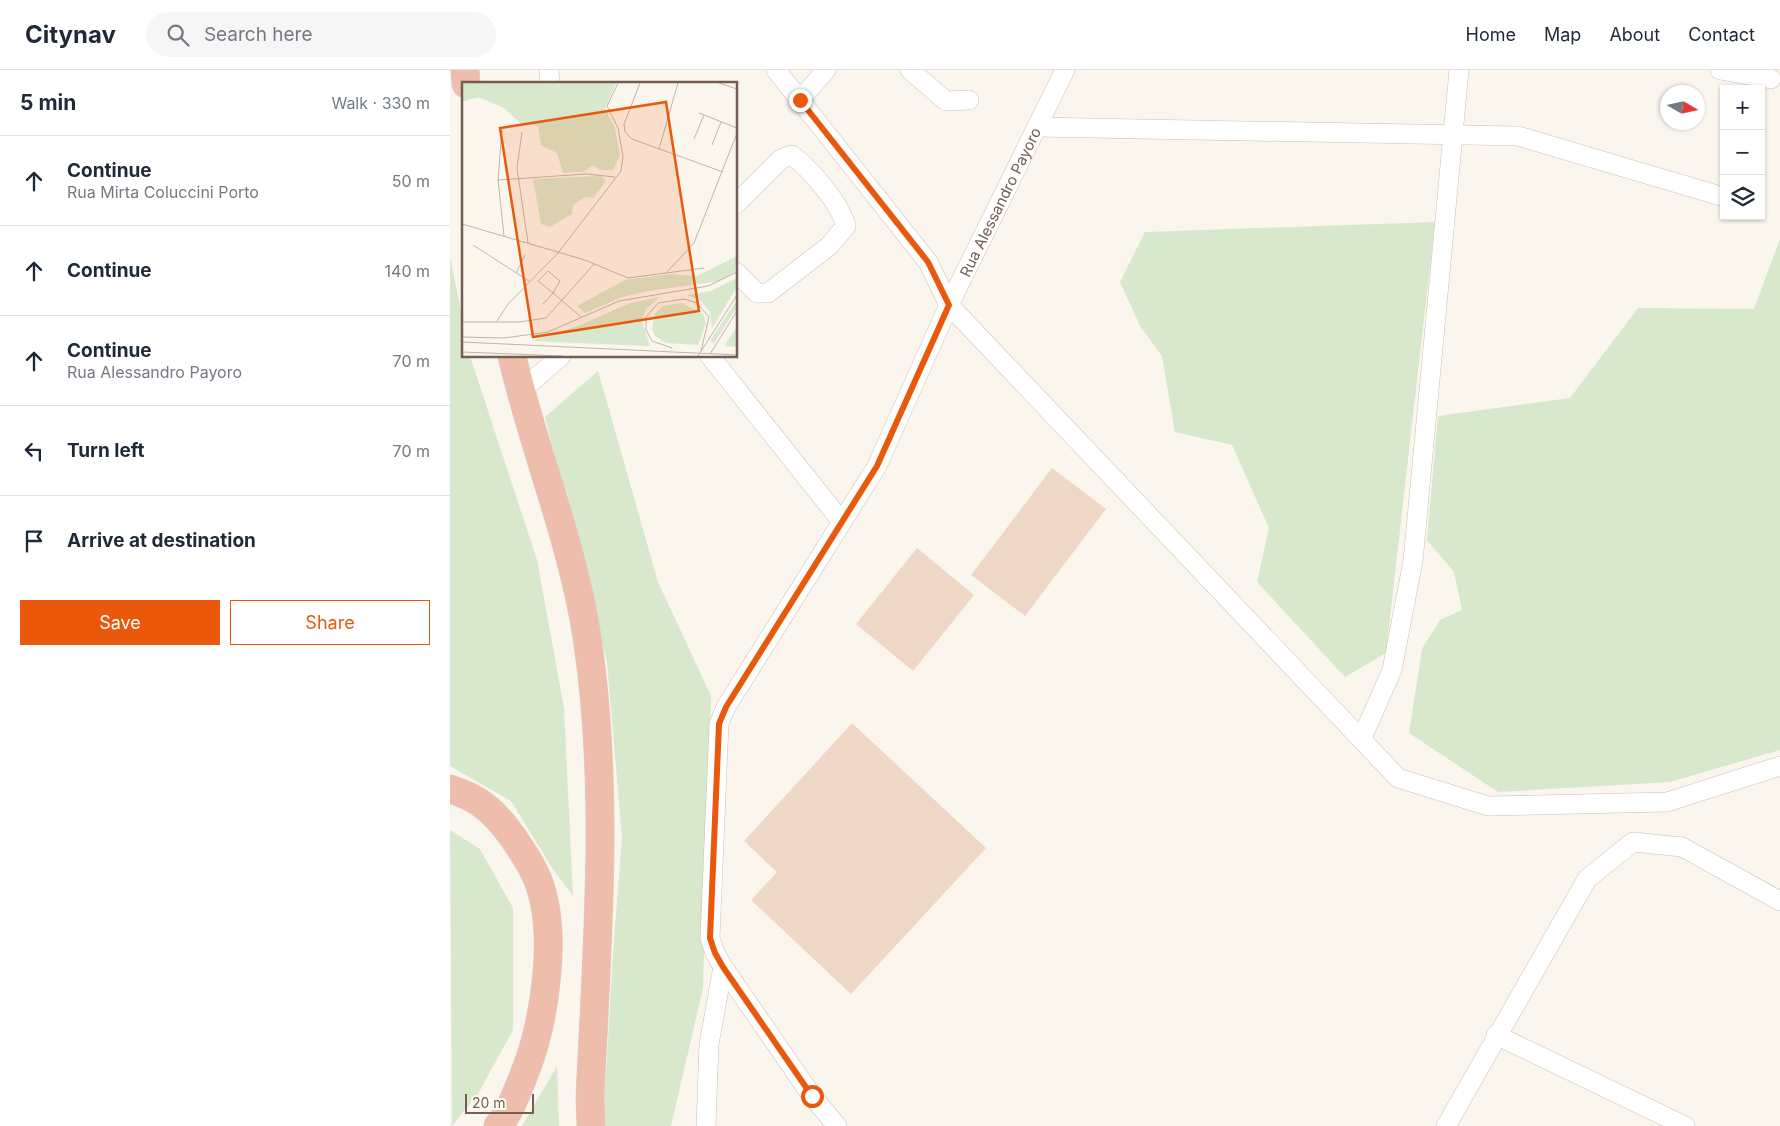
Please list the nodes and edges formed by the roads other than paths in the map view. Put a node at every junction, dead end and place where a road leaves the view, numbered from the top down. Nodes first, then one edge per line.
1 (776, 70) edge
2 (826, 70) edge
3 (910, 70) edge
4 (1065, 70) edge
5 (1459, 70) edge
6 (1720, 70) edge
7 (1771, 79) dead end
8 (800, 100) junction
9 (969, 100) dead end
10 (1037, 127) junction
11 (1454, 134) junction
12 (1720, 196) edge
13 (738, 202) edge
14 (738, 274) edge
15 (949, 305) junction
16 (513, 358) edge
17 (559, 358) edge
18 (712, 358) edge
19 (522, 390) junction
20 (842, 522) junction
21 (1362, 738) junction
22 (1780, 766) edge
23 (450, 788) edge
24 (1780, 901) edge
25 (723, 967) junction
26 (1496, 1035) junction
27 (498, 1126) edge
28 (591, 1126) edge
29 (706, 1126) edge
30 (837, 1126) edge
31 (1446, 1126) edge
32 (1685, 1126) edge

1 - 8 street
2 - 8 street
3 - 9 street
4 - 10 street, Rua Alessandro Payoro
5 - 11 street
6 - 7 street
8 - 15 street
10 - 11 street
10 - 15 street, Rua Alessandro Payoro
11 - 12 street
11 - 21 street
13 - 14 street
15 - 20 street, Rua Alessandro Payoro
15 - 21 street
16 - 19 highway
17 - 19 street
18 - 20 street
19 - 28 highway
20 - 25 street, Rua Alessandro Payoro
21 - 22 street
23 - 27 highway
24 - 26 street
25 - 29 street
25 - 30 street, Rua Alessandro Payoro
26 - 31 street
26 - 32 street

